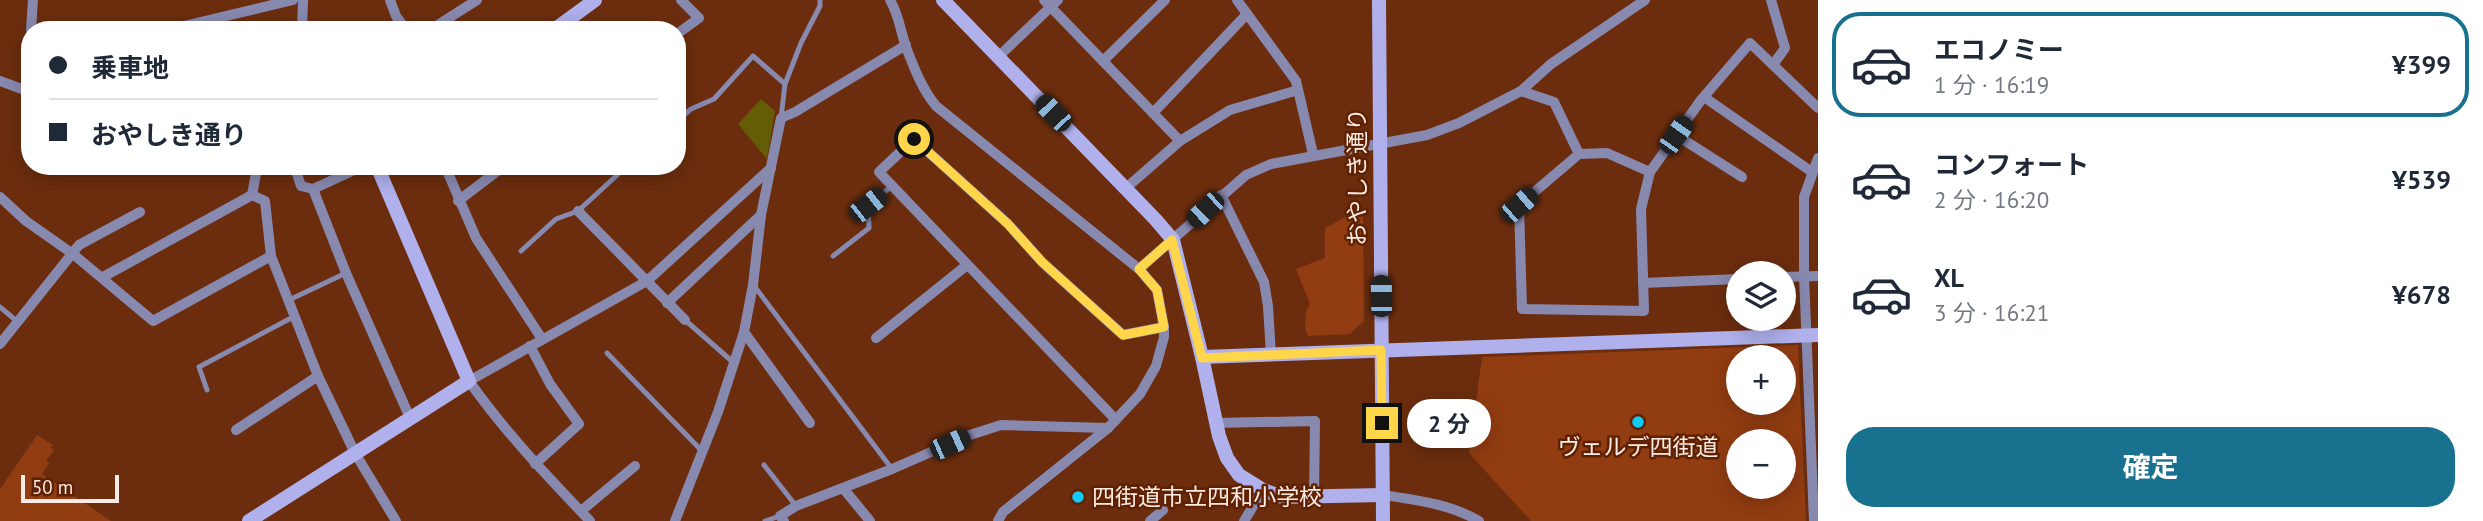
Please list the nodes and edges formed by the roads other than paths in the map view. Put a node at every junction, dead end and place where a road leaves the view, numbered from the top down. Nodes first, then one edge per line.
1 (33, 0) edge
2 (293, 0) edge
3 (303, 0) edge
4 (390, 0) edge
5 (477, 0) edge
6 (594, 0) edge
7 (681, 0) edge
8 (820, 0) edge
9 (890, 0) edge
10 (943, 0) edge
11 (1165, 0) edge
12 (1237, 0) edge
13 (1379, 0) edge
14 (1645, 0) edge
15 (1771, 0) edge
16 (1051, 2) edge
17 (1247, 14) junction
18 (32, 21) edge
19 (205, 21) edge
20 (302, 21) edge
21 (400, 21) edge
22 (444, 21) edge
23 (566, 21) edge
24 (686, 27) edge
25 (905, 46) junction
26 (998, 57) junction
27 (1103, 61) junction
28 (1773, 65) junction
29 (0, 81) edge
30 (785, 83) junction
31 (21, 88) edge
32 (1298, 90) junction
33 (1521, 91) junction
34 (1704, 97) junction
35 (1818, 108) edge
36 (686, 113) edge
37 (1153, 113) junction
38 (780, 118) junction
39 (1676, 135) junction
40 (1180, 141) junction
41 (1379, 143) junction
42 (1578, 154) junction
43 (1313, 155) junction
44 (1818, 158) edge
45 (771, 168) junction
46 (1650, 172) junction
47 (1812, 172) junction
48 (256, 175) edge
49 (297, 175) edge
50 (343, 175) edge
51 (381, 175) edge
52 (448, 175) edge
53 (492, 175) edge
54 (617, 175) edge
55 (1742, 177) dead end
56 (892, 186) junction
57 (1126, 188) junction
58 (313, 189) junction
59 (253, 195) junction
60 (1221, 195) junction
61 (0, 197) edge
62 (458, 201) junction
63 (578, 211) junction
64 (140, 212) dead end
65 (761, 215) junction
66 (1172, 240) junction
67 (521, 251) dead end
68 (73, 254) junction
69 (271, 256) junction
70 (833, 256) dead end
71 (967, 265) junction
72 (1139, 269) junction
73 (346, 273) junction
74 (1796, 276) edge
75 (1804, 276) junction
76 (1818, 276) edge
77 (103, 278) junction
78 (1726, 280) edge
79 (647, 281) junction
80 (1643, 283) junction
81 (753, 285) junction
82 (288, 300) junction
83 (667, 303) junction
84 (0, 307) edge
85 (295, 316) junction
86 (685, 320) joint
87 (19, 323) junction
88 (1164, 327) junction
89 (744, 332) junction
90 (1812, 335) edge
91 (876, 338) dead end
92 (542, 339) junction
93 (0, 344) edge
94 (530, 346) junction
95 (1381, 350) junction
96 (607, 353) dead end
97 (1271, 355) junction
98 (1202, 358) junction
99 (734, 362) junction
100 (318, 376) junction
101 (469, 381) junction
102 (207, 390) dead end
103 (410, 418) junction
104 (810, 423) dead end
105 (1112, 424) junction
106 (1216, 424) junction
107 (1815, 425) edge
108 (236, 430) dead end
109 (702, 451) junction
110 (355, 453) junction
111 (535, 464) junction
112 (764, 465) dead end
113 (635, 466) dead end
114 (892, 469) junction
115 (843, 488) junction
116 (1263, 490) junction
117 (1384, 495) junction
118 (1314, 498) junction
119 (796, 506) junction
120 (1816, 506) edge
121 (1163, 510) dead end
122 (581, 511) junction
123 (1000, 516) edge
124 (257, 519) edge
125 (782, 519) edge
126 (396, 521) edge
127 (590, 521) edge
128 (676, 521) edge
129 (765, 521) edge
130 (870, 521) edge
131 (1011, 521) edge
132 (1150, 521) edge
133 (1244, 521) edge
134 (1383, 521) edge
135 (1479, 521) edge
136 (1814, 521) edge

1 - 18 street
2 - 19 street
3 - 20 street
4 - 21 street
5 - 22 street
6 - 23 street
7 - 24 street
8 - 30 lane
9 - 25 street
10 - 26 street
11 - 27 street
12 - 17 street
13 - 41 street, おやしき通り
14 - 33 street
15 - 28 street
16 - 26 street
16 - 27 street
17 - 32 street
17 - 37 street
25 - 38 street
25 - 72 street
26 - 57 street
27 - 37 street
28 - 34 street
28 - 35 street
29 - 31 street
30 - 36 lane
30 - 38 lane
32 - 40 street
32 - 43 street
33 - 41 street
33 - 42 street
34 - 39 street
34 - 47 street
37 - 40 street
38 - 45 street
39 - 46 street
39 - 55 street
40 - 57 street
41 - 43 street
41 - 95 street, おやしき通り
42 - 46 street
42 - 80 street
43 - 60 street
44 - 47 street
45 - 65 street
45 - 79 street
46 - 80 street
47 - 75 street
48 - 59 street
49 - 58 street
50 - 58 street
51 - 101 street
52 - 62 street
53 - 62 street
54 - 63 lane
56 - 70 lane
56 - 71 street
56 - 88 street
57 - 66 street
58 - 73 street
59 - 69 street
59 - 77 street
60 - 66 street
60 - 97 street
61 - 68 street
62 - 92 street
63 - 67 lane
63 - 79 street
64 - 68 street
65 - 81 street
65 - 83 street
66 - 72 street
66 - 98 street
68 - 77 street
68 - 87 street
69 - 77 street
69 - 82 street
71 - 91 street
71 - 105 street
72 - 88 street
73 - 82 lane
73 - 103 street
74 - 75 street
75 - 76 street
75 - 90 street
78 - 80 street
79 - 83 street
79 - 92 street
81 - 89 street
81 - 114 lane
82 - 85 street
83 - 86 street
84 - 87 lane
85 - 100 street
85 - 102 lane
86 - 99 lane
87 - 93 street
88 - 105 street
89 - 99 street
89 - 104 street
90 - 95 street
90 - 107 street
92 - 94 street
94 - 101 street
94 - 111 street
95 - 97 street
95 - 117 street, おやしき通り
96 - 109 lane
97 - 98 street
98 - 106 street
99 - 109 street
100 - 108 street
100 - 110 street
101 - 103 street
101 - 111 street
103 - 110 street
105 - 114 street
105 - 123 street
106 - 116 street
106 - 118 street
107 - 120 street
109 - 128 street
110 - 124 street
110 - 126 street
111 - 122 street
112 - 119 lane
113 - 122 street
114 - 115 street
115 - 119 street
115 - 130 street
116 - 118 street
116 - 133 street
117 - 118 street
117 - 134 street, おやしき通り
117 - 135 street
119 - 125 street
120 - 136 street
121 - 132 street
122 - 127 street
123 - 131 street
125 - 129 lane

